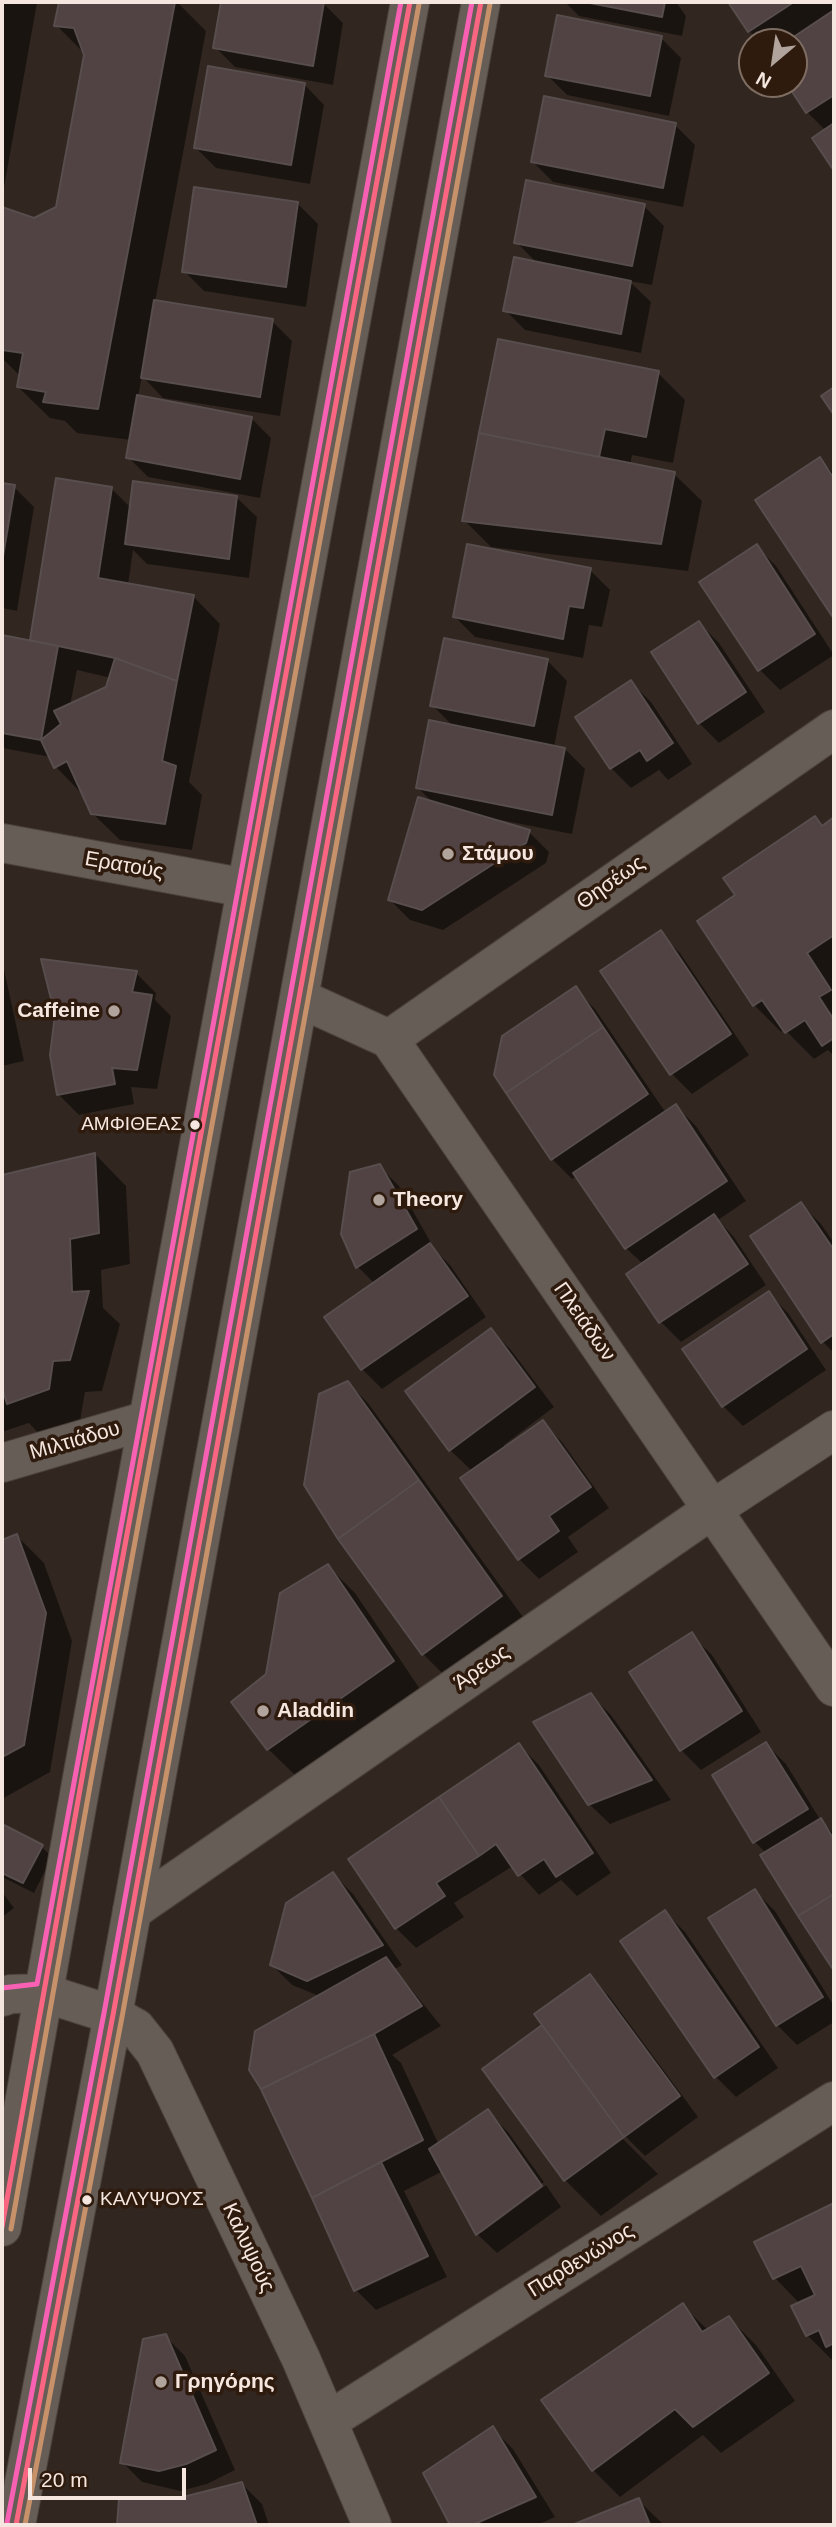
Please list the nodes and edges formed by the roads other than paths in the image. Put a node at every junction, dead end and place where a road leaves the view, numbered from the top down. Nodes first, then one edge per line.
1 (410, 2) edge
2 (481, 2) edge
3 (834, 729) edge
4 (2, 843) edge
5 (246, 888) junction
6 (299, 998) junction
7 (389, 1039) junction
8 (148, 1420) junction
9 (834, 1430) edge
10 (2, 1462) edge
11 (713, 1509) junction
12 (834, 1687) edge
13 (132, 1910) junction
14 (44, 1993) junction
15 (2, 1997) edge
16 (113, 2015) junction
17 (834, 2101) edge
18 (2, 2227) edge
19 (328, 2421) junction
20 (16, 2525) edge
21 (372, 2525) edge

1 - 5 main road
2 - 6 main road
3 - 7 main road, Θησέως
4 - 5 main road, Ερατούς
5 - 8 main road
6 - 7 main road
6 - 13 main road
7 - 11 main road, Πλειάδων
8 - 10 main road, Μιλτιάδου
8 - 14 main road
9 - 11 main road, Άρεως
11 - 12 main road, Πλειάδων
11 - 13 main road, Άρεως
13 - 16 main road
14 - 15 main road
14 - 16 main road, Καλυψούς
14 - 18 main road
16 - 19 main road, Καλυψούς
16 - 20 main road
17 - 19 main road, Παρθενώνος
19 - 21 main road, Καλυψούς

